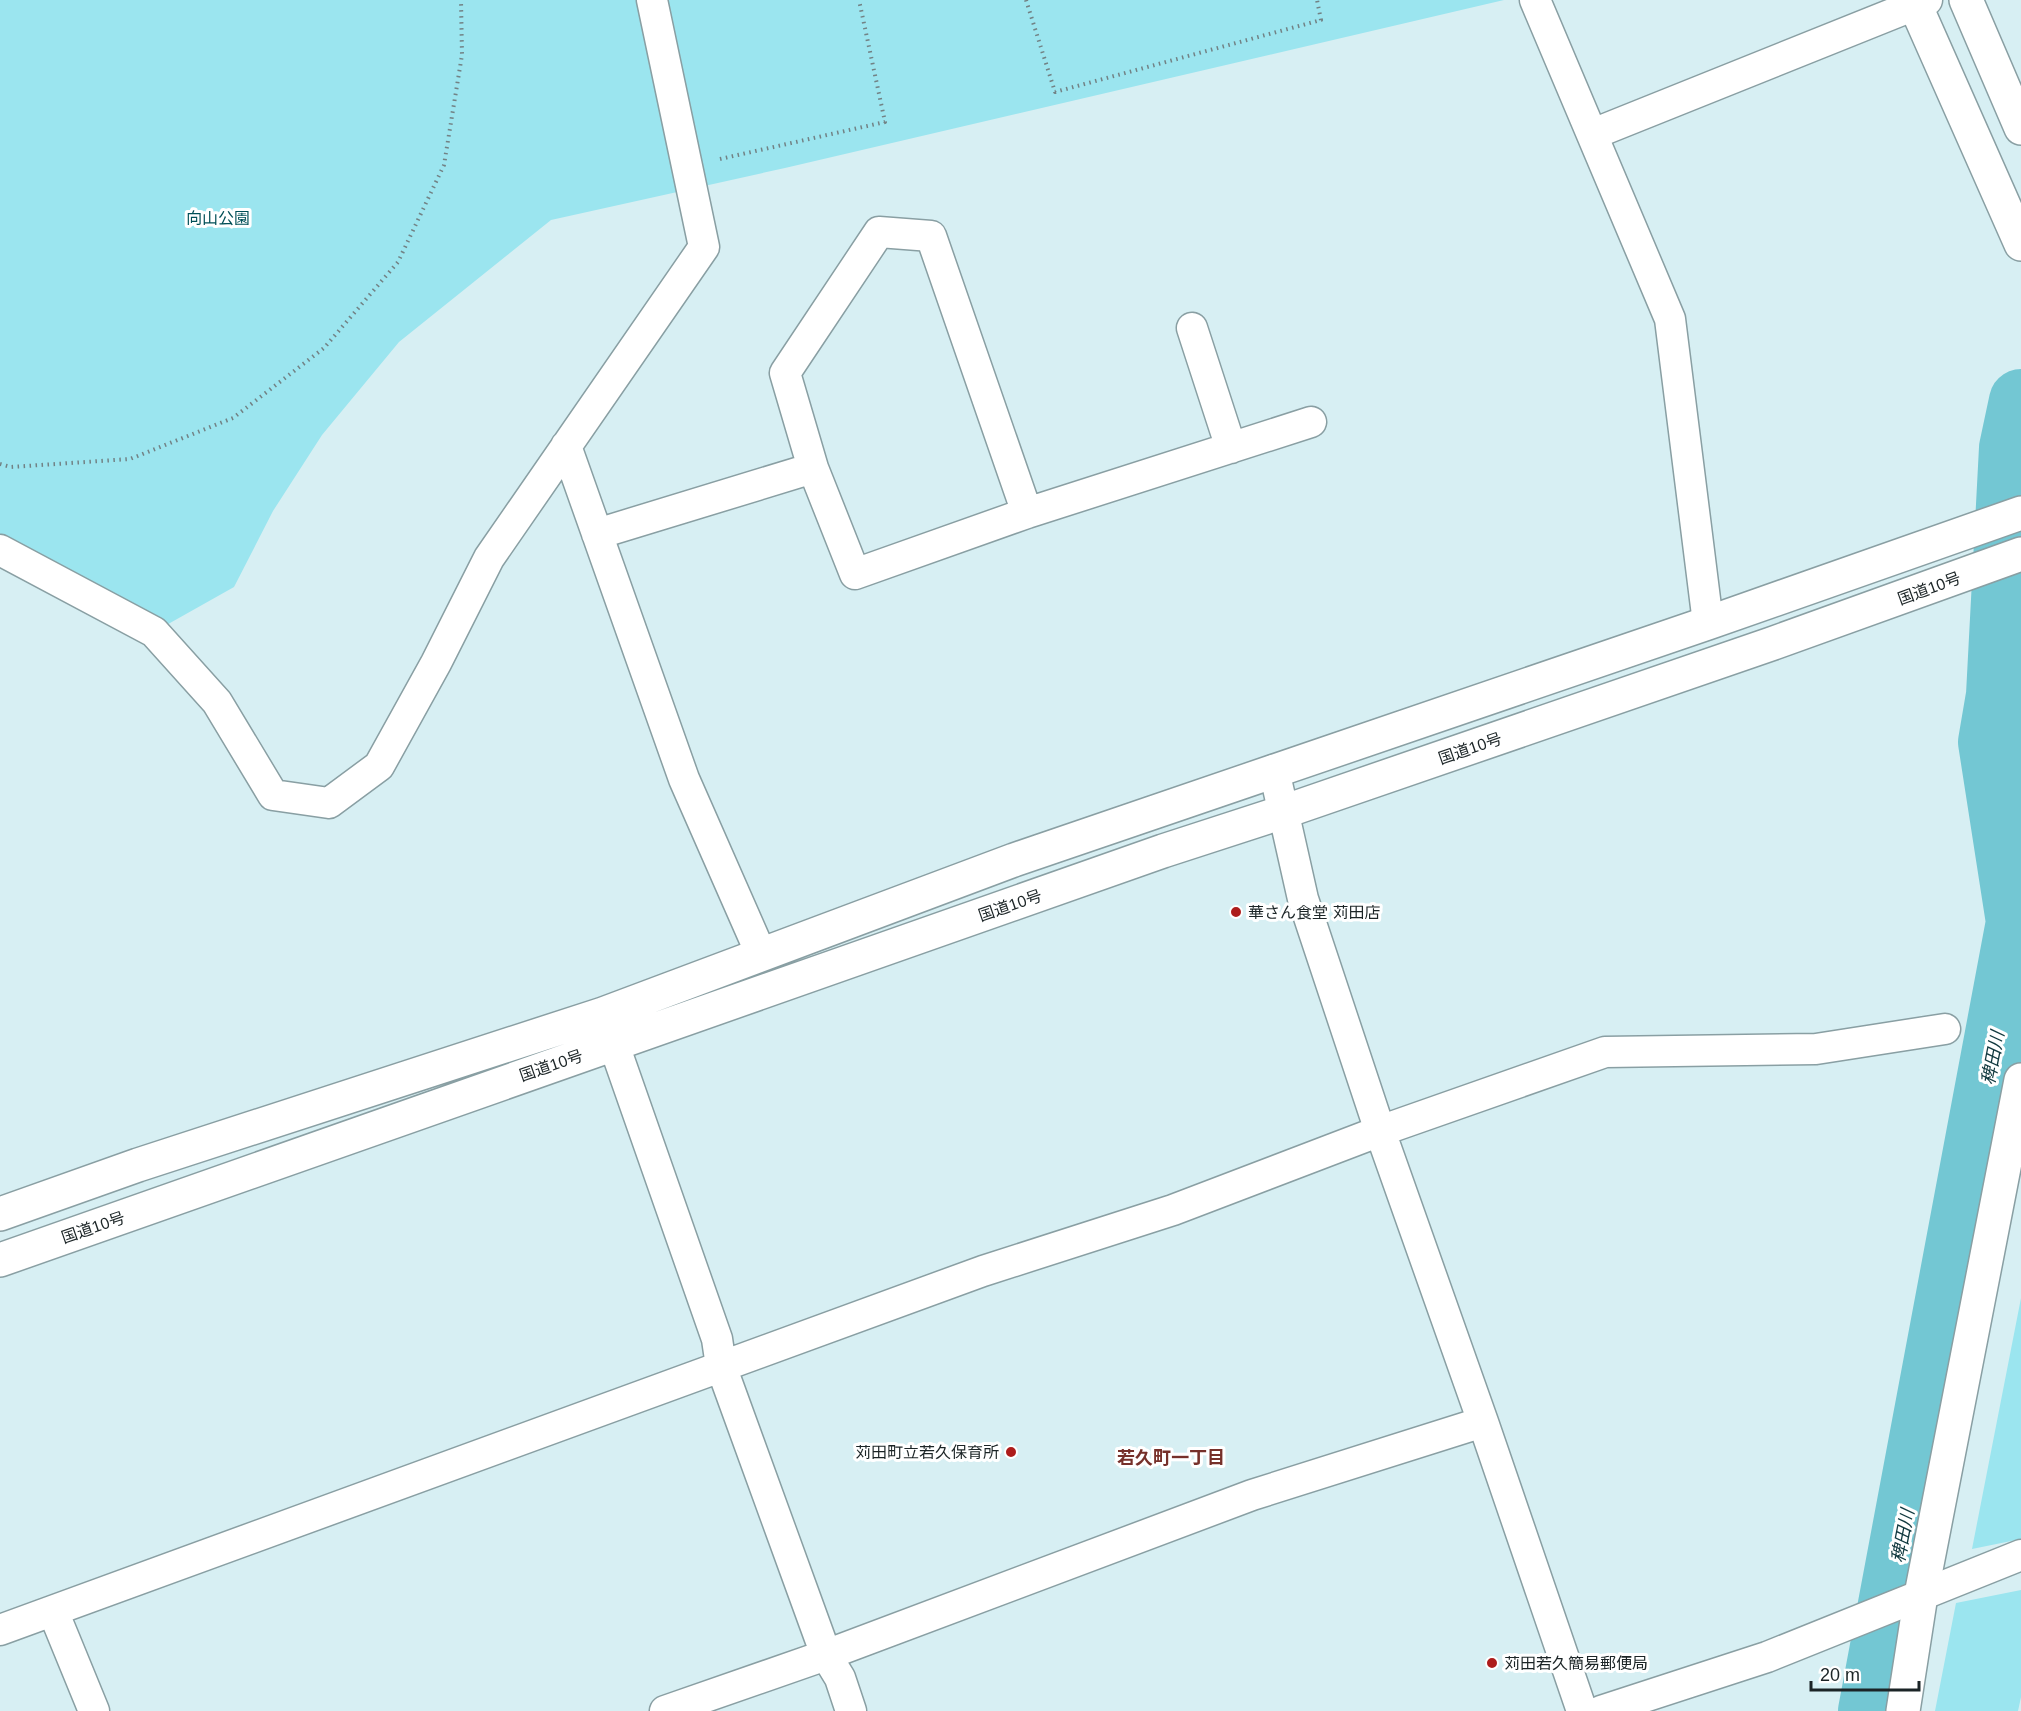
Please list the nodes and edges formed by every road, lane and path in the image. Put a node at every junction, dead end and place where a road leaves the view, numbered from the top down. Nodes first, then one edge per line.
1 (461, 0) edge
2 (652, 0) edge
3 (859, 0) edge
4 (1026, 0) edge
5 (1317, 0) edge
6 (1535, 0) edge
7 (1966, 0) edge
8 (1919, 2) edge
9 (2021, 128) edge
10 (1593, 134) junction
11 (688, 167) junction
12 (2021, 244) edge
13 (1192, 328) dead end
14 (1311, 422) dead end
15 (566, 446) junction
16 (1232, 447) junction
17 (0, 464) edge
18 (813, 468) junction
19 (1027, 513) junction
20 (2021, 513) edge
21 (597, 534) junction
22 (0, 550) edge
23 (2021, 554) edge
24 (1708, 623) junction
25 (1274, 770) junction
26 (1283, 812) junction
27 (761, 954) junction
28 (608, 1029) junction
29 (1945, 1029) dead end
30 (2021, 1080) edge
31 (1380, 1131) junction
32 (0, 1214) edge
33 (0, 1260) edge
34 (721, 1366) junction
35 (1483, 1422) junction
36 (2021, 1555) edge
37 (1911, 1599) junction
38 (53, 1611) junction
39 (0, 1630) edge
40 (826, 1655) junction
41 (94, 1711) edge
42 (665, 1711) edge
43 (850, 1711) edge
44 (1582, 1711) edge
45 (1601, 1711) edge
46 (1903, 1711) edge

1 - 17 path
2 - 11 street
3 - 11 path
4 - 5 path
6 - 10 street
7 - 9 main road
8 - 10 street
8 - 12 main road
10 - 24 street
11 - 15 street
13 - 16 street
14 - 16 street
15 - 21 street
15 - 22 street
16 - 19 street
18 - 19 street
18 - 19 street
18 - 21 street
20 - 24 main road, 国道10号
21 - 27 street
23 - 26 main road, 国道10号
24 - 25 main road, 国道10号
25 - 26 street
25 - 27 main road, 国道10号
26 - 28 main road, 国道10号
26 - 31 street
27 - 28 main road, 国道10号
28 - 32 main road, 国道10号
28 - 33 main road, 国道10号
28 - 34 street
29 - 31 street
30 - 37 main road
31 - 34 street
31 - 35 street
34 - 38 street
34 - 40 street
35 - 40 street
35 - 44 street
36 - 37 street
37 - 45 street
37 - 46 main road
38 - 39 street
38 - 41 street
40 - 42 street
40 - 43 street

